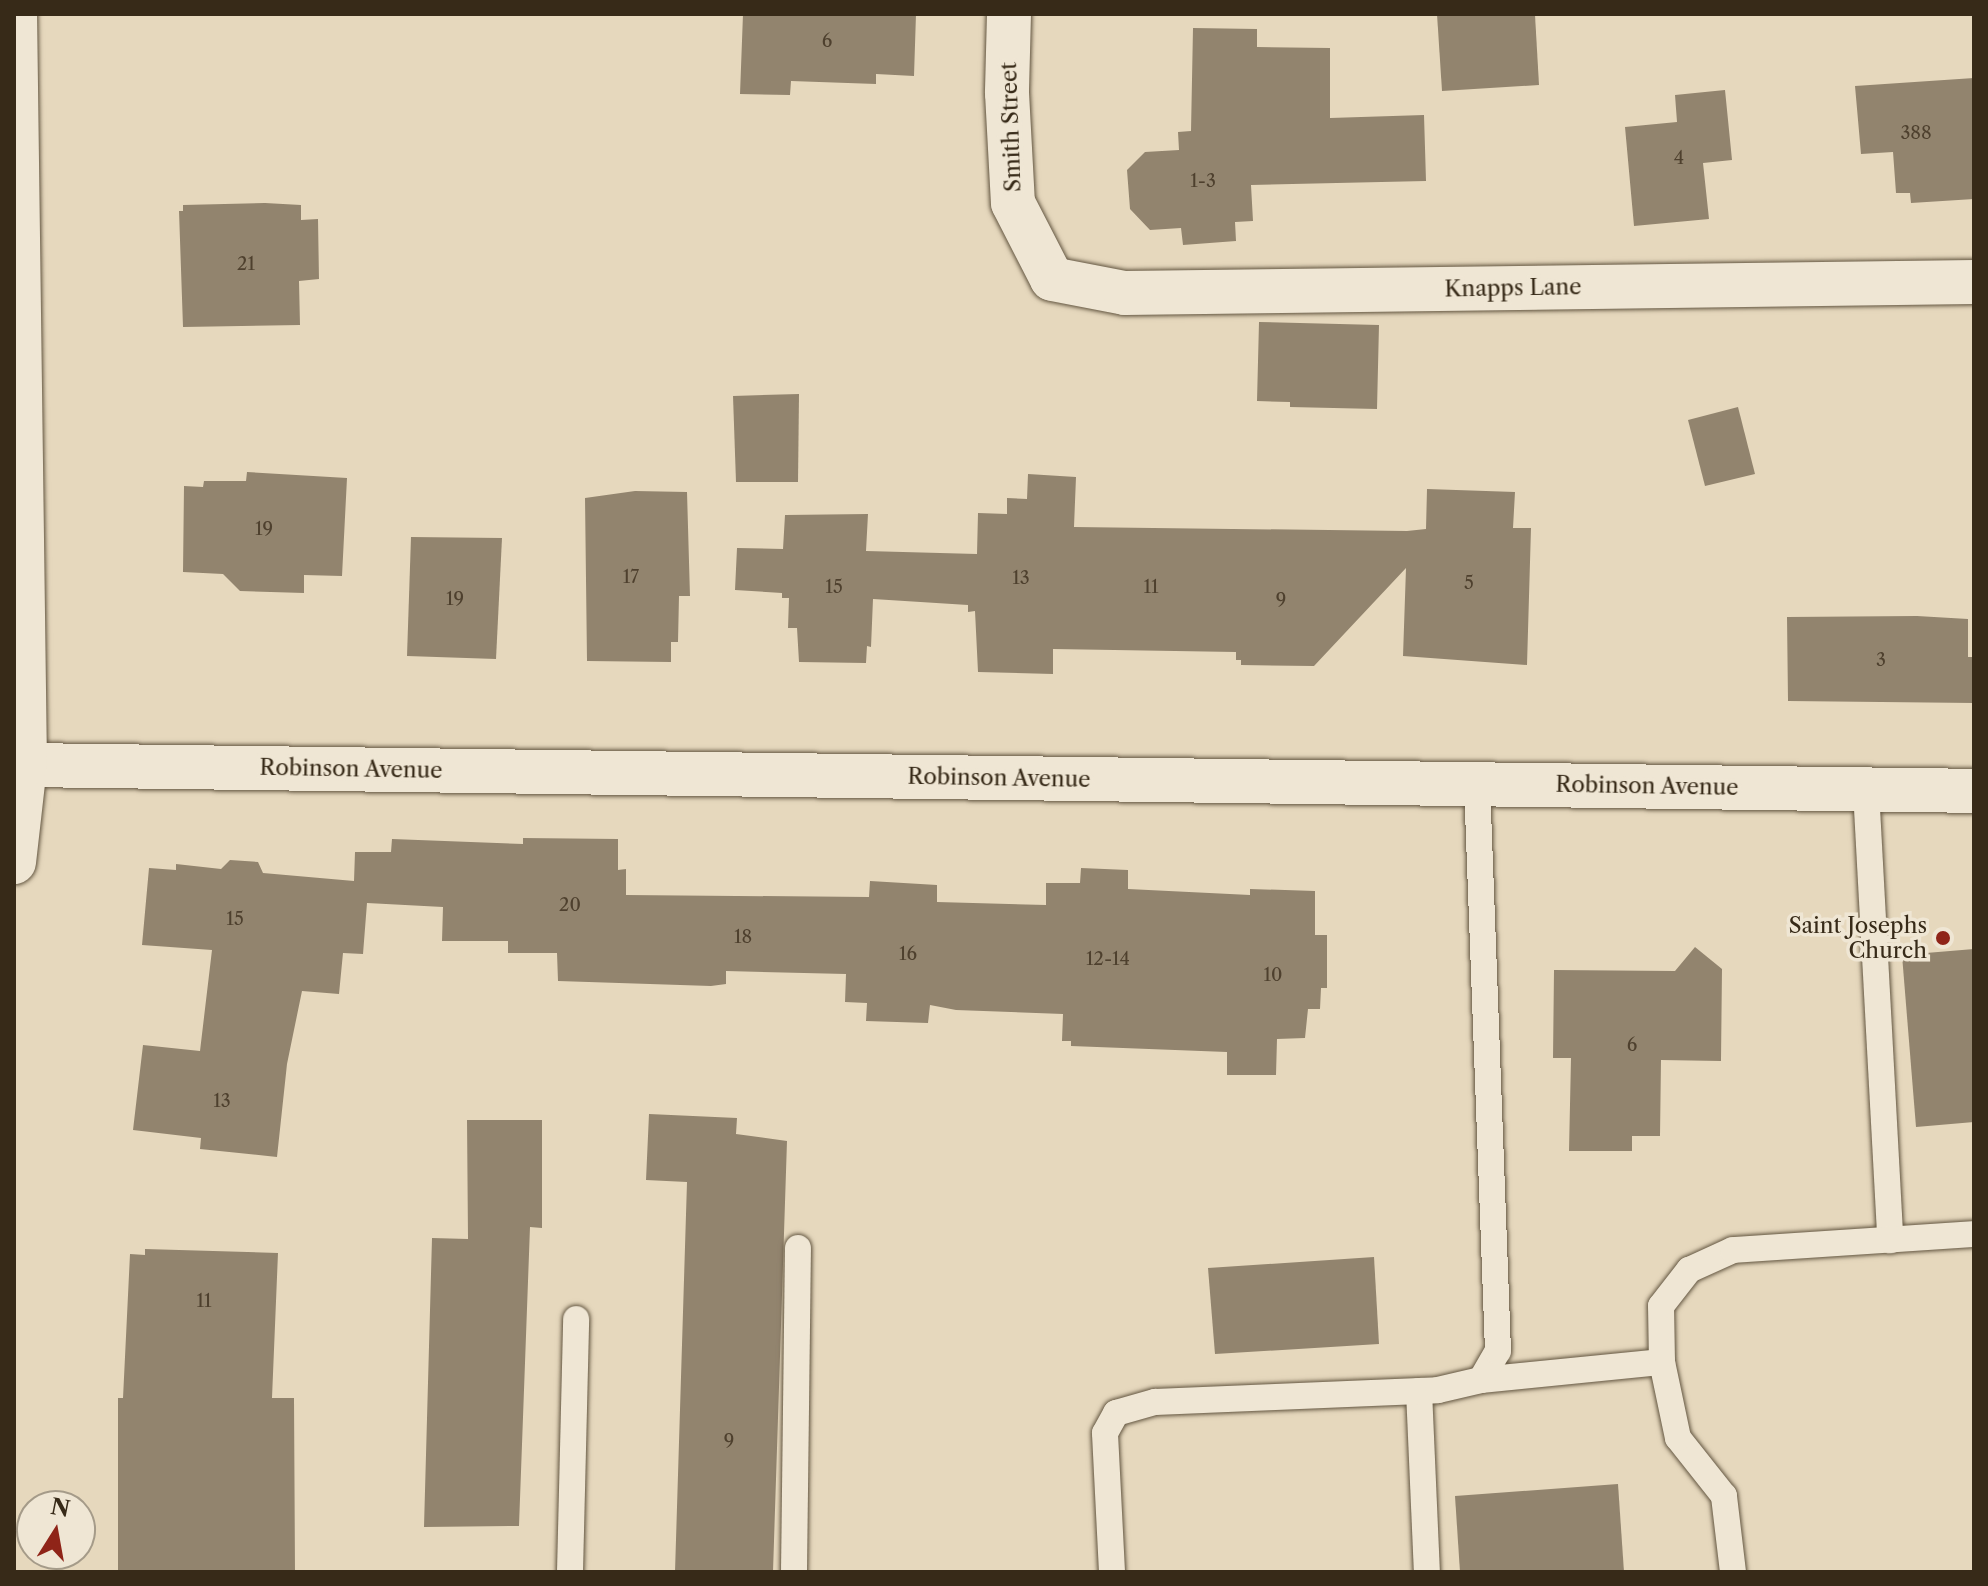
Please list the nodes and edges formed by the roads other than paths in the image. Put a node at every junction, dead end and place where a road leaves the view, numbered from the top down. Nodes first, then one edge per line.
1 (15, 14) edge
2 (1009, 14) edge
3 (1052, 279) joint
4 (1974, 282) edge
5 (25, 765) junction
6 (1477, 784) junction
7 (1866, 790) junction
8 (1974, 791) edge
9 (14, 862) edge
10 (1974, 1234) edge
11 (1890, 1240) junction
12 (798, 1248) dead end
13 (576, 1319) dead end
14 (1662, 1362) junction
15 (1481, 1380) junction
16 (1419, 1391) junction
17 (570, 1572) edge
18 (794, 1572) edge
19 (1112, 1572) edge
20 (1427, 1572) edge
21 (1733, 1572) edge

1 - 5 street
2 - 3 street, Smith Street
3 - 4 street, Knapps Lane
5 - 6 street, Robinson Avenue
5 - 9 street
6 - 7 street, Robinson Avenue
6 - 15 lane
7 - 8 street, Robinson Avenue
7 - 11 lane
10 - 11 lane
11 - 14 lane
12 - 18 lane
13 - 17 lane
14 - 15 lane
14 - 21 lane
15 - 16 lane
16 - 19 lane
16 - 20 lane

